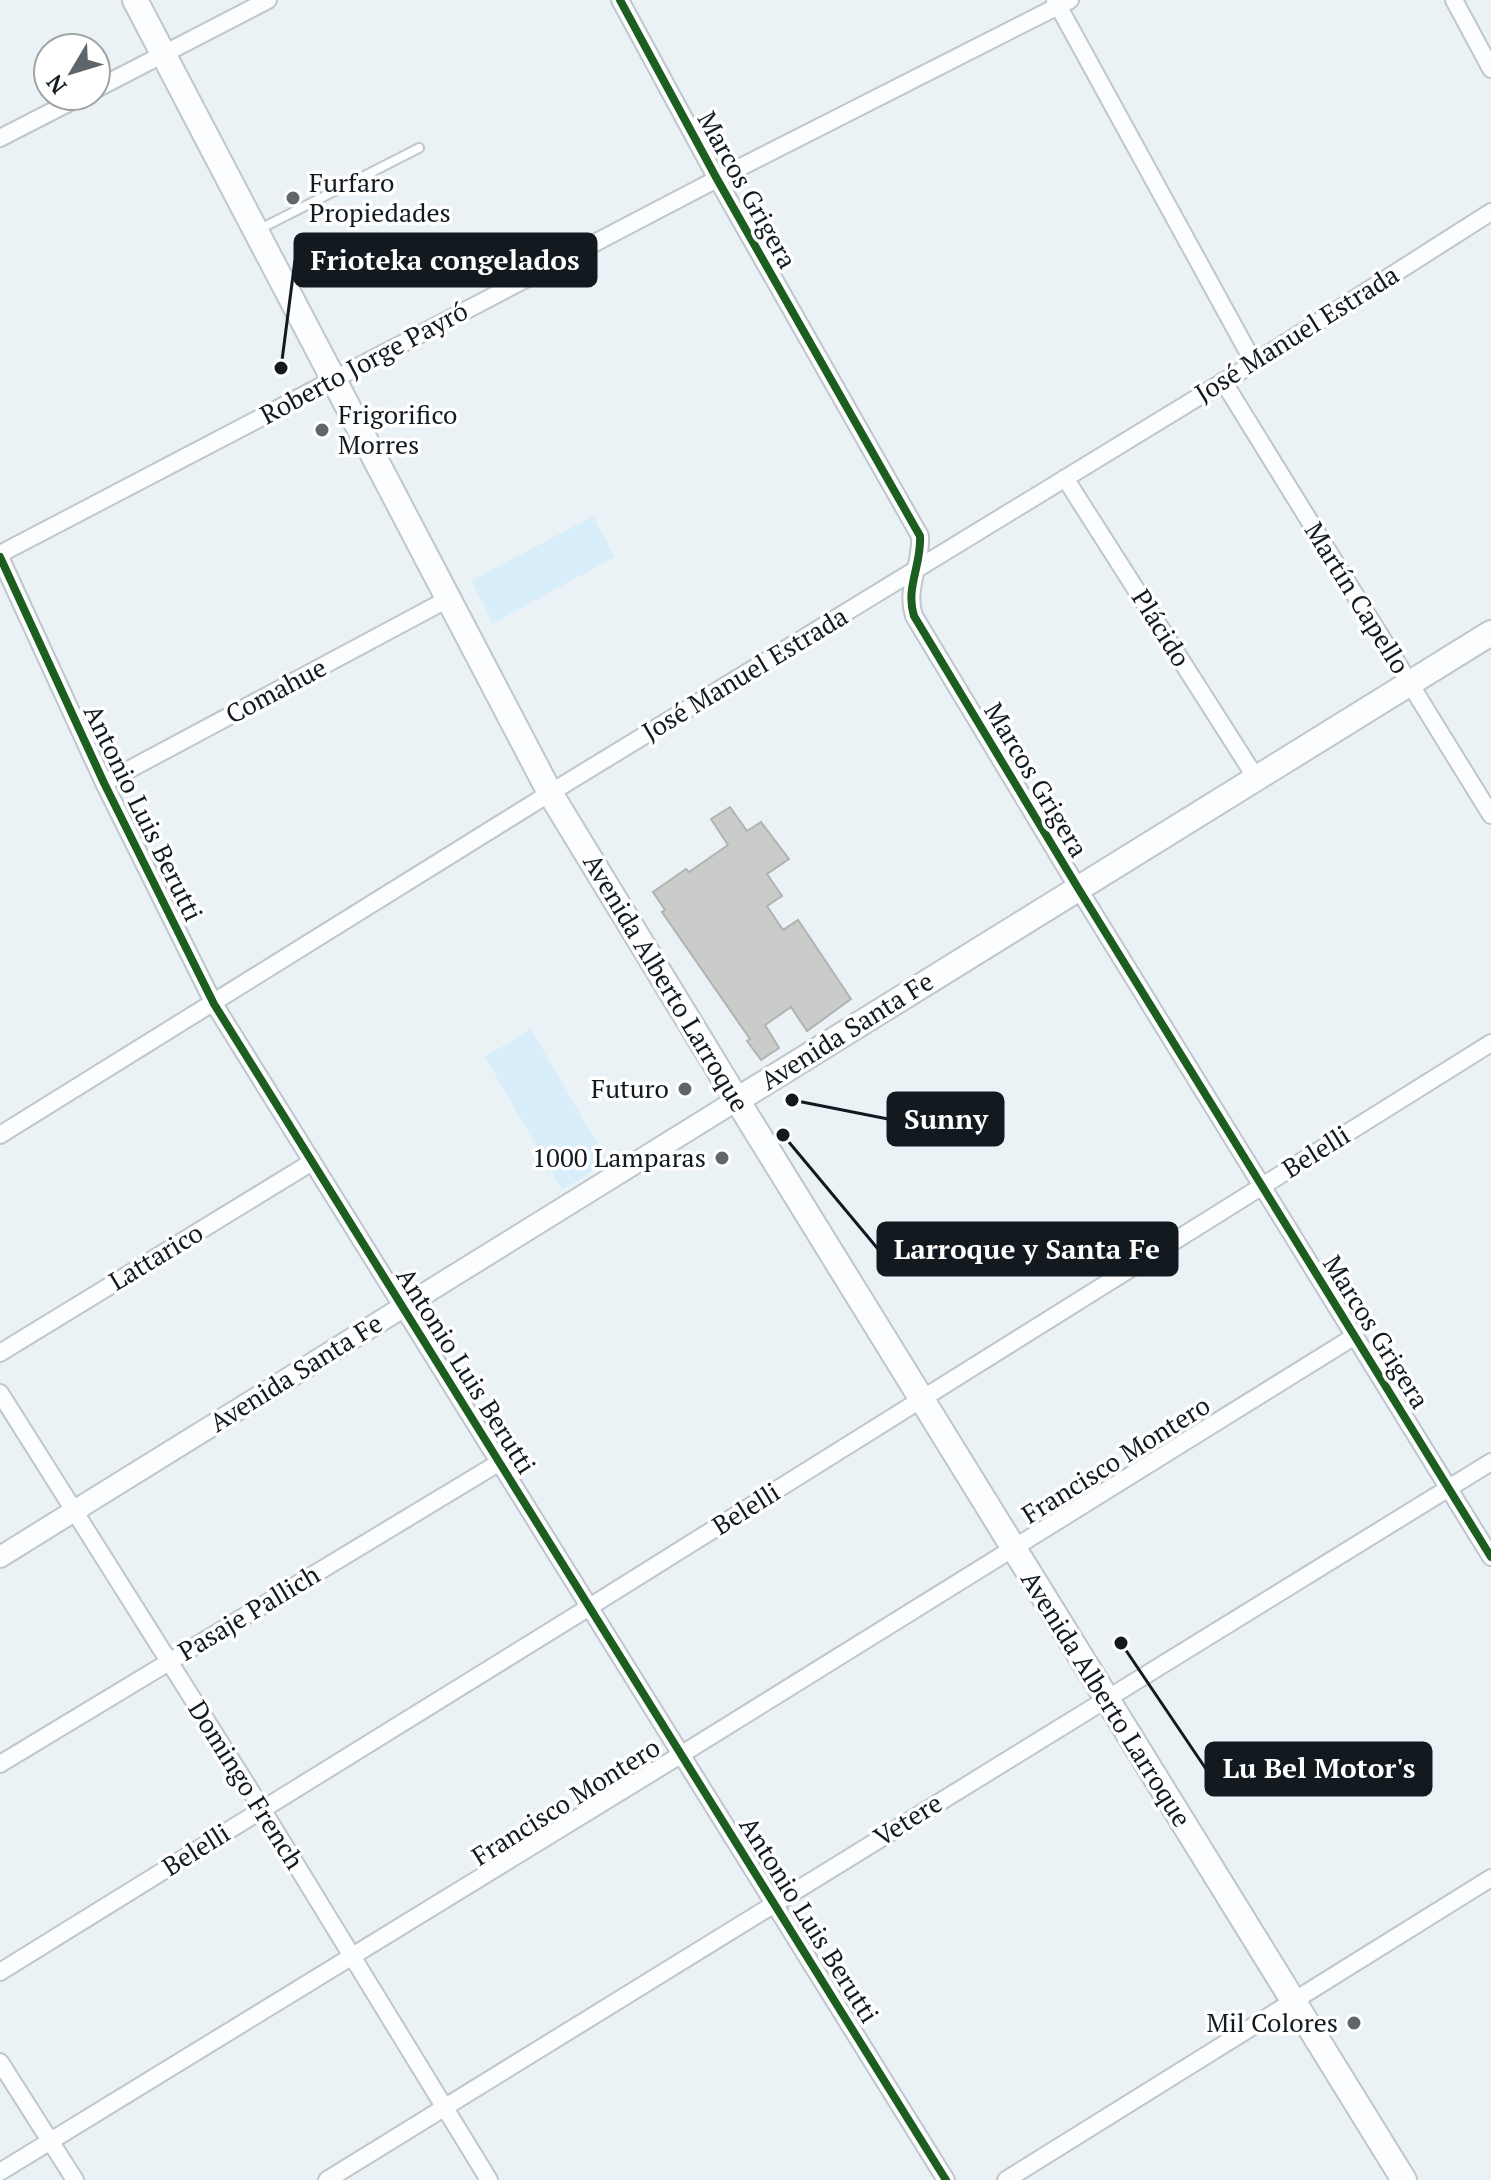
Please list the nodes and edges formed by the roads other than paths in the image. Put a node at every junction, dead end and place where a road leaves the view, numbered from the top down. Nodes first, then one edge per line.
1 (135, 0) edge
2 (268, 0) edge
3 (620, 0) edge
4 (1454, 0) edge
5 (1061, 2) edge
6 (164, 54) junction
7 (1491, 69) edge
8 (112, 81) edge
9 (51, 112) edge
10 (0, 138) edge
11 (419, 148) dead end
12 (717, 179) junction
13 (1491, 212) edge
14 (255, 231) junction
15 (1254, 363) junction
16 (332, 379) junction
17 (1223, 381) junction
18 (1065, 478) junction
19 (0, 555) edge
20 (916, 570) junction
21 (448, 599) junction
22 (1491, 633) edge
23 (1410, 683) junction
24 (1256, 778) junction
25 (104, 783) junction
26 (550, 793) junction
27 (1491, 815) edge
28 (1078, 888) junction
29 (214, 1004) junction
30 (1491, 1043) edge
31 (737, 1100) junction
32 (0, 1135) edge
33 (312, 1162) junction
34 (1262, 1185) junction
35 (402, 1307) junction
36 (1355, 1336) junction
37 (0, 1353) edge
38 (0, 1393) edge
39 (921, 1399) junction
40 (500, 1462) junction
41 (1491, 1462) edge
42 (1449, 1488) junction
43 (74, 1511) junction
44 (1013, 1547) junction
45 (0, 1557) edge
46 (1491, 1557) edge
47 (591, 1606) junction
48 (168, 1662) junction
49 (1105, 1698) junction
50 (682, 1754) junction
51 (0, 1764) edge
52 (262, 1809) junction
53 (1491, 1878) edge
54 (776, 1903) junction
55 (353, 1957) junction
56 (0, 1972) edge
57 (1292, 2001) junction
58 (0, 2062) edge
59 (445, 2107) junction
60 (50, 2141) junction
61 (0, 2172) edge
62 (75, 2180) edge
63 (327, 2180) edge
64 (489, 2180) edge
65 (946, 2180) edge
66 (1006, 2180) edge
67 (1404, 2180) edge

1 - 6 main road, Avenida Alberto Larroque
2 - 6 street
3 - 12 street, Marcos Grigera
4 - 7 street
5 - 12 street, Roberto Jorge Payró
5 - 15 street
6 - 8 street
6 - 14 main road, Avenida Alberto Larroque
9 - 10 street
11 - 14 lane
12 - 16 street, Roberto Jorge Payró
12 - 20 street, Marcos Grigera
13 - 15 street, José Manuel Estrada
14 - 16 main road, Avenida Alberto Larroque
15 - 17 street, José Manuel Estrada
16 - 19 street, Roberto Jorge Payró
16 - 21 main road, Avenida Alberto Larroque
17 - 18 street, José Manuel Estrada
17 - 23 street, Martín Capello
18 - 20 street, José Manuel Estrada
18 - 24 street, Plácido
19 - 25 street, Antonio Luis Berutti
20 - 26 street, José Manuel Estrada
20 - 28 street, Marcos Grigera
21 - 25 street, Comahue
21 - 26 main road, Avenida Alberto Larroque
22 - 23 main road, Avenida Santa Fe
23 - 24 main road, Avenida Santa Fe
23 - 27 street, Martín Capello
24 - 28 main road, Avenida Santa Fe
25 - 29 street, Antonio Luis Berutti
26 - 29 street, José Manuel Estrada
26 - 31 main road, Avenida Alberto Larroque
28 - 31 main road, Avenida Santa Fe
28 - 34 street, Marcos Grigera
29 - 32 street, José Manuel Estrada
29 - 33 street, Antonio Luis Berutti
30 - 34 street, Belelli
31 - 35 street, Avenida Santa Fe
31 - 39 main road, Avenida Alberto Larroque
33 - 35 street, Antonio Luis Berutti
33 - 37 street, Lattarico
34 - 36 street, Marcos Grigera
34 - 39 street, Belelli
35 - 40 street, Antonio Luis Berutti
35 - 43 street, Avenida Santa Fe
36 - 42 street, Marcos Grigera
36 - 44 street, Francisco Montero
38 - 43 street, Domingo French
39 - 44 main road, Avenida Alberto Larroque
39 - 47 street, Belelli
40 - 47 street, Antonio Luis Berutti
40 - 48 street, Pasaje Pallich
41 - 42 street, Vetere
42 - 46 street, Marcos Grigera
42 - 49 street, Vetere
43 - 45 street, Avenida Santa Fe
43 - 48 street, Domingo French
44 - 49 main road, Avenida Alberto Larroque
44 - 50 street, Francisco Montero
47 - 50 street, Antonio Luis Berutti
47 - 52 street, Belelli
48 - 51 street, Pasaje Pallich
48 - 52 street, Domingo French
49 - 54 street, Vetere
49 - 57 main road, Avenida Alberto Larroque
50 - 54 street, Antonio Luis Berutti
50 - 55 street, Francisco Montero
52 - 55 street, Domingo French
52 - 56 street, Belelli
53 - 57 street
54 - 59 street, Vetere
54 - 65 street, Antonio Luis Berutti
55 - 59 street, Domingo French
55 - 60 street, Francisco Montero
57 - 66 street
57 - 67 main road, Avenida Alberto Larroque
58 - 60 street
59 - 63 street, Vetere
59 - 64 street, Domingo French
60 - 61 street, Francisco Montero
60 - 62 street

